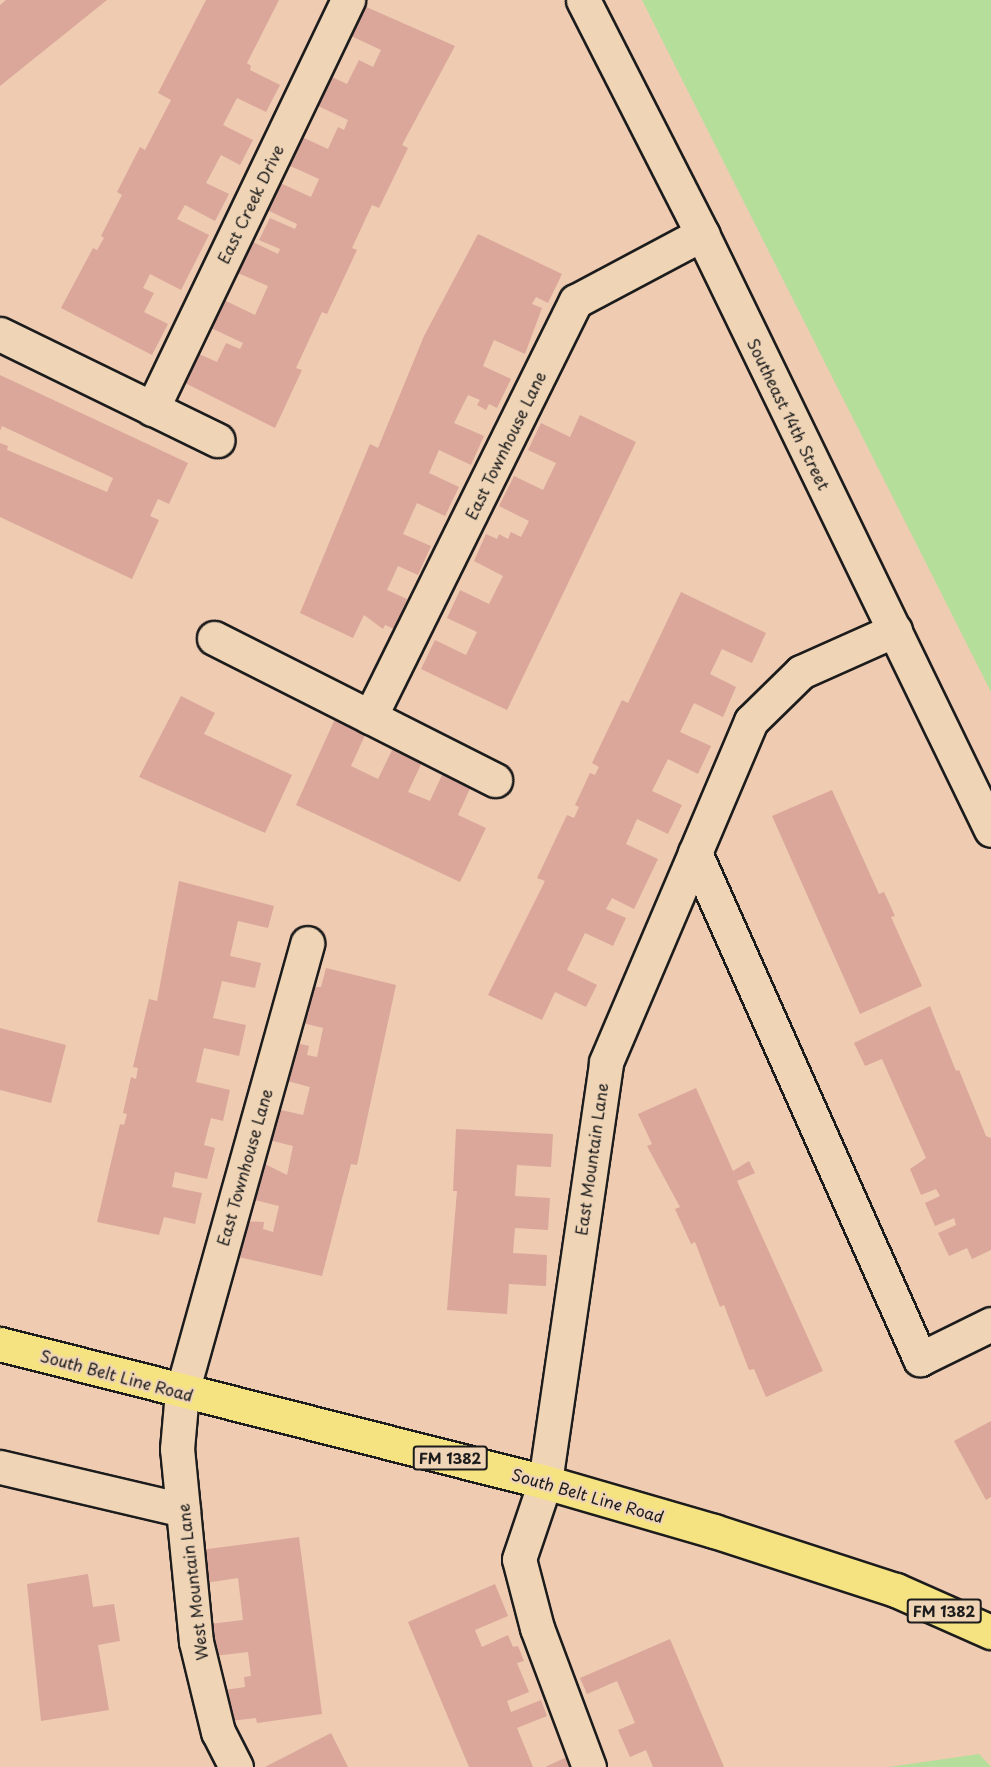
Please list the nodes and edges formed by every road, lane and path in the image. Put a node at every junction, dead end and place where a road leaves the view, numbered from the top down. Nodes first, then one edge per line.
1 (348, 0) edge
2 (583, 0) edge
3 (702, 234) junction
4 (0, 334) edge
5 (153, 409) junction
6 (217, 440) dead end
7 (895, 630) junction
8 (214, 638) dead end
9 (370, 717) junction
10 (495, 780) dead end
11 (991, 830) edge
12 (695, 853) junction
13 (307, 943) dead end
14 (991, 1324) edge
15 (0, 1344) edge
16 (182, 1392) junction
17 (0, 1467) edge
18 (545, 1482) junction
19 (183, 1510) junction
20 (991, 1632) edge
21 (236, 1767) edge
22 (589, 1767) edge

1 - 5 street, East Creek Drive
2 - 3 street, Southeast 14th Street
3 - 7 street, Southeast 14th Street
3 - 9 street, East Townhouse Lane
4 - 5 street
5 - 6 street
7 - 11 street, Southeast 14th Street
7 - 12 street, East Mountain Lane
8 - 9 street
9 - 10 street
12 - 14 street
12 - 18 street, East Mountain Lane
13 - 16 street, East Townhouse Lane
15 - 16 main road, South Belt Line Road / FM 1382
16 - 18 main road, South Belt Line Road / FM 1382
16 - 19 street, West Mountain Lane
17 - 19 street
18 - 20 main road, South Belt Line Road / FM 1382
18 - 22 street
19 - 21 street, West Mountain Lane

